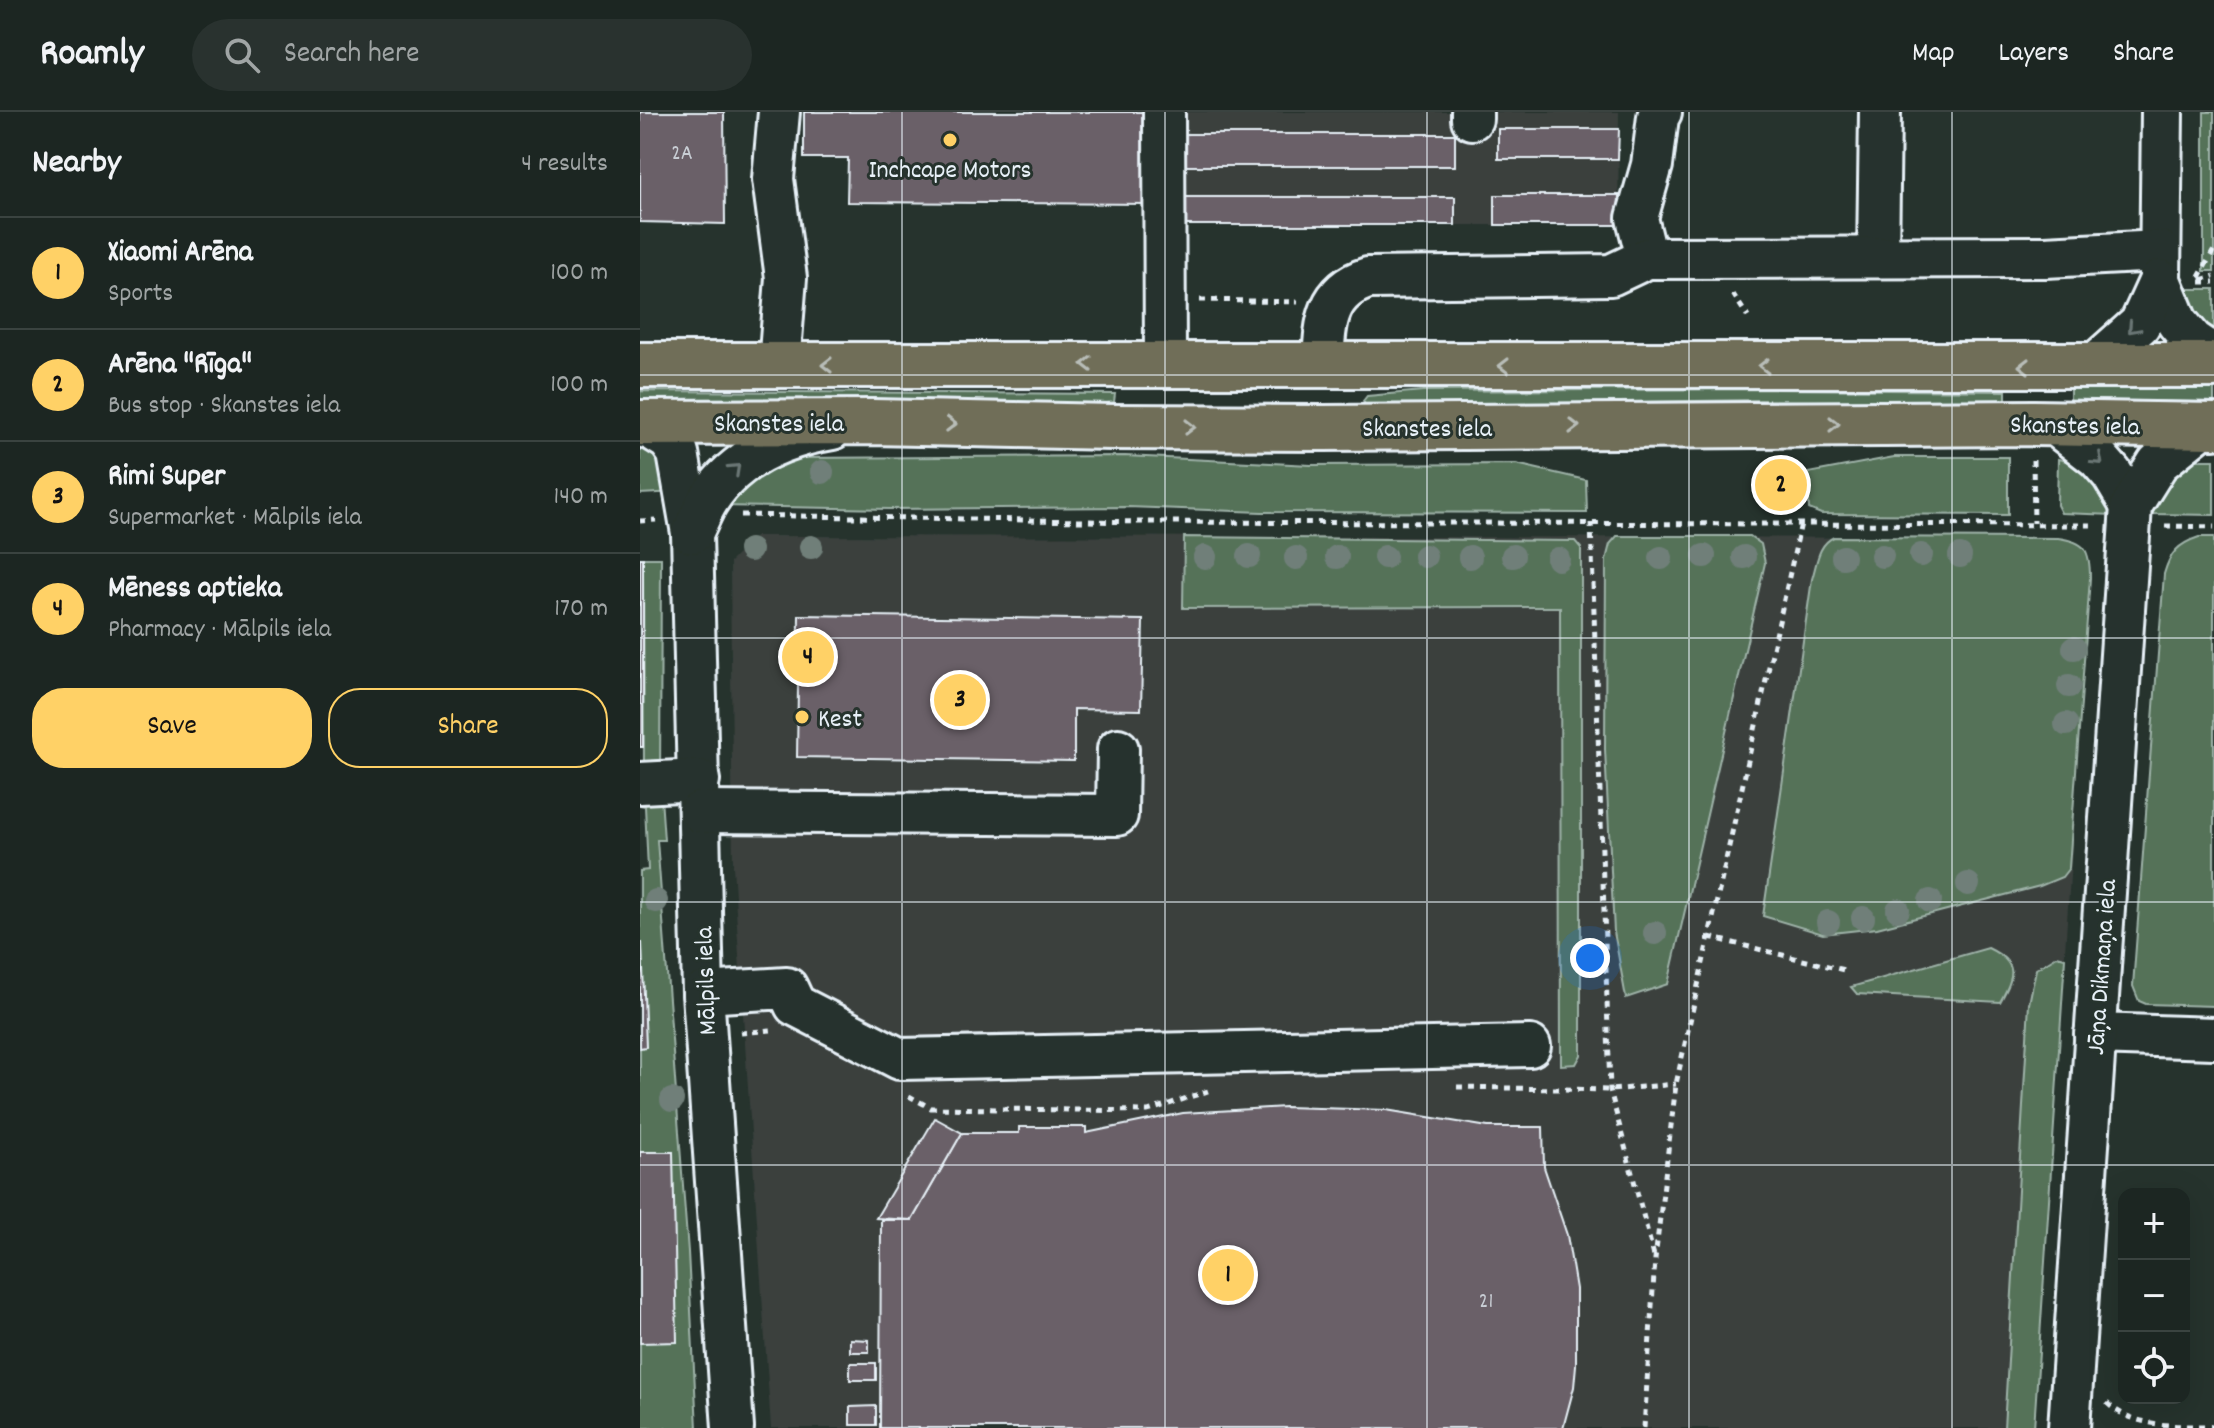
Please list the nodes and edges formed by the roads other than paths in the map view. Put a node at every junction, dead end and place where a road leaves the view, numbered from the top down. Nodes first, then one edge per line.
1 (779, 112) edge
2 (1164, 112) edge
3 (1661, 112) edge
4 (1880, 112) edge
5 (2162, 112) edge
6 (1878, 257) junction
7 (1647, 258) junction
8 (2160, 266) junction
9 (2214, 355) edge
10 (1165, 364) junction
11 (640, 365) edge
12 (779, 365) junction
13 (1323, 365) junction
14 (2214, 365) edge
15 (2093, 366) junction
16 (873, 422) junction
17 (640, 425) edge
18 (2209, 425) edge
19 (2043, 440) junction
20 (2131, 519) junction
21 (692, 533) junction
22 (1118, 749) dead end
23 (640, 783) edge
24 (699, 796) junction
25 (703, 993) junction
26 (2095, 1034) junction
27 (2214, 1038) edge
28 (1530, 1046) dead end
29 (733, 1428) edge
30 (2069, 1428) edge

1 - 12 street
2 - 10 street
3 - 7 street
4 - 6 street
5 - 8 street
6 - 7 street
6 - 8 street
7 - 13 street
8 - 9 street
8 -> 15 street
10 -> 12 main road
10 - 13 main road
11 - 12 main road
15 -> 13 main road
14 - 15 main road
16 - 17 main road, Skanstes iela
16 -> 19 main road, Skanstes iela
21 -> 16 street, Mālpils iela
17 - 21 street, Mālpils iela
18 - 19 main road, Skanstes iela
18 - 20 street, Jāņa Dikmaņa iela
19 -> 20 street
20 - 26 street, Jāņa Dikmaņa iela
21 - 24 street, Mālpils iela
22 - 24 street
23 - 24 street
24 - 25 street, Mālpils iela
25 - 28 street
25 - 29 street, Mālpils iela
26 - 27 street
26 - 30 street, Jāņa Dikmaņa iela

